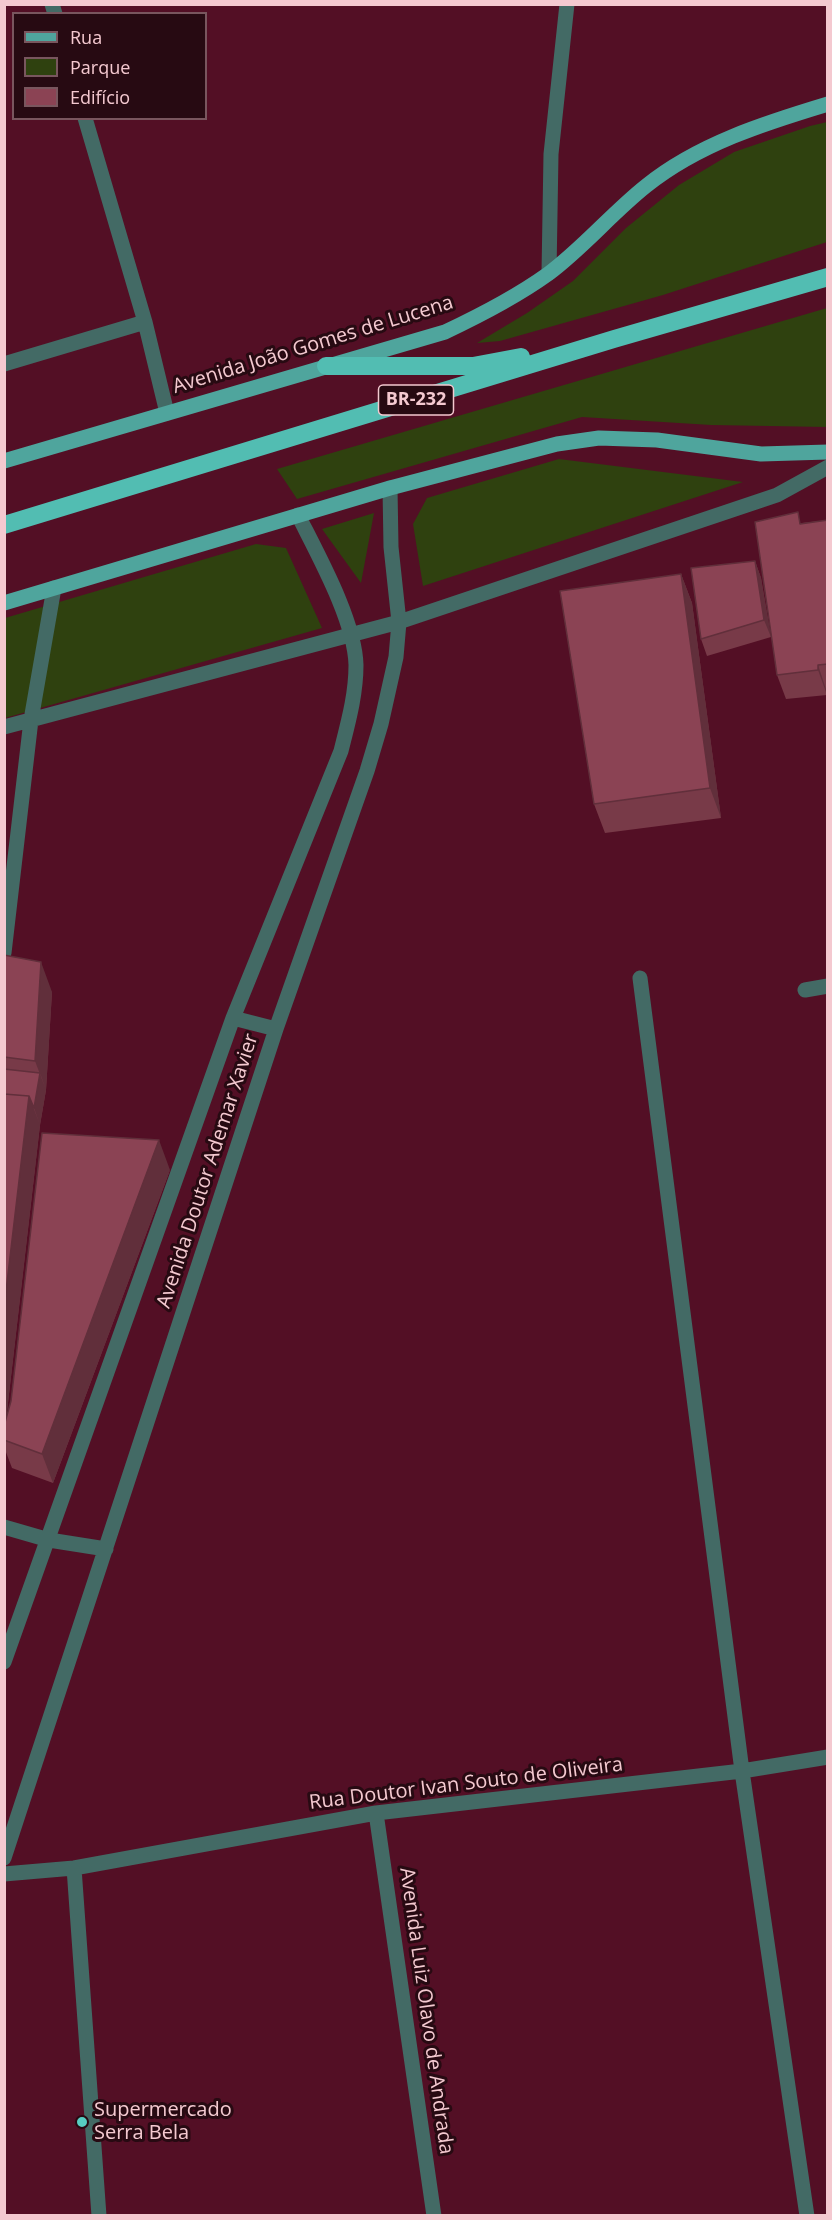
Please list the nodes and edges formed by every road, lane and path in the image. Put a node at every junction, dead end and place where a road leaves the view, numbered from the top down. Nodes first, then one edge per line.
1 (567, 4) edge
2 (828, 104) edge
3 (86, 120) edge
4 (549, 273) junction
5 (828, 277) edge
6 (145, 322) junction
7 (614, 339) junction
8 (4, 363) edge
9 (326, 366) junction
10 (167, 413) junction
11 (828, 452) edge
12 (4, 461) edge
13 (828, 467) edge
14 (390, 488) junction
15 (298, 515) junction
16 (4, 525) edge
17 (54, 588) junction
18 (4, 603) edge
19 (399, 622) junction
20 (352, 635) junction
21 (31, 720) junction
22 (4, 728) edge
23 (9, 874) edge
24 (4, 953) edge
25 (640, 978) dead end
26 (828, 986) edge
27 (805, 990) dead end
28 (233, 1018) junction
29 (276, 1029) junction
30 (4, 1527) edge
31 (49, 1540) junction
32 (106, 1549) junction
33 (4, 1662) edge
34 (828, 1757) edge
35 (742, 1771) junction
36 (376, 1813) junction
37 (4, 1858) edge
38 (74, 1868) junction
39 (4, 1875) edge
40 (99, 2216) edge
41 (434, 2216) edge
42 (807, 2216) edge

1 - 4 street
2 - 4 main road, Avenida João Gomes de Lucena
3 - 6 street
4 - 9 main road, Avenida João Gomes de Lucena
5 - 7 highway, BR-232
6 - 8 street
6 - 10 street
7 - 9 highway
7 - 16 highway, BR-232
9 - 10 main road, Avenida João Gomes de Lucena
10 - 12 main road, Avenida João Gomes de Lucena
11 - 14 main road
13 - 19 street
14 - 15 main road
14 - 19 street, Avenida Doutor Ademar Xavier
15 - 17 main road
15 - 20 street, Avenida Doutor Ademar Xavier
17 - 18 main road
17 - 21 street
19 - 20 street
19 - 29 street, Avenida Doutor Ademar Xavier
20 - 21 street
20 - 28 street, Avenida Doutor Ademar Xavier
21 - 22 street
21 - 23 street
23 - 24 street
25 - 35 street
26 - 27 street
28 - 29 street
28 - 31 street, Avenida Doutor Ademar Xavier
29 - 32 street, Avenida Doutor Ademar Xavier
30 - 31 street
31 - 32 street
31 - 33 street, Avenida Doutor Ademar Xavier
32 - 37 street, Avenida Doutor Ademar Xavier
34 - 35 street, Rua Doutor Ivan Souto de Oliveira
35 - 36 street, Rua Doutor Ivan Souto de Oliveira
35 - 42 street
36 - 38 street, Rua Doutor Ivan Souto de Oliveira
36 - 41 street, Avenida Luiz Olavo de Andrada
38 - 39 street, Rua Doutor Ivan Souto de Oliveira
38 - 40 street

